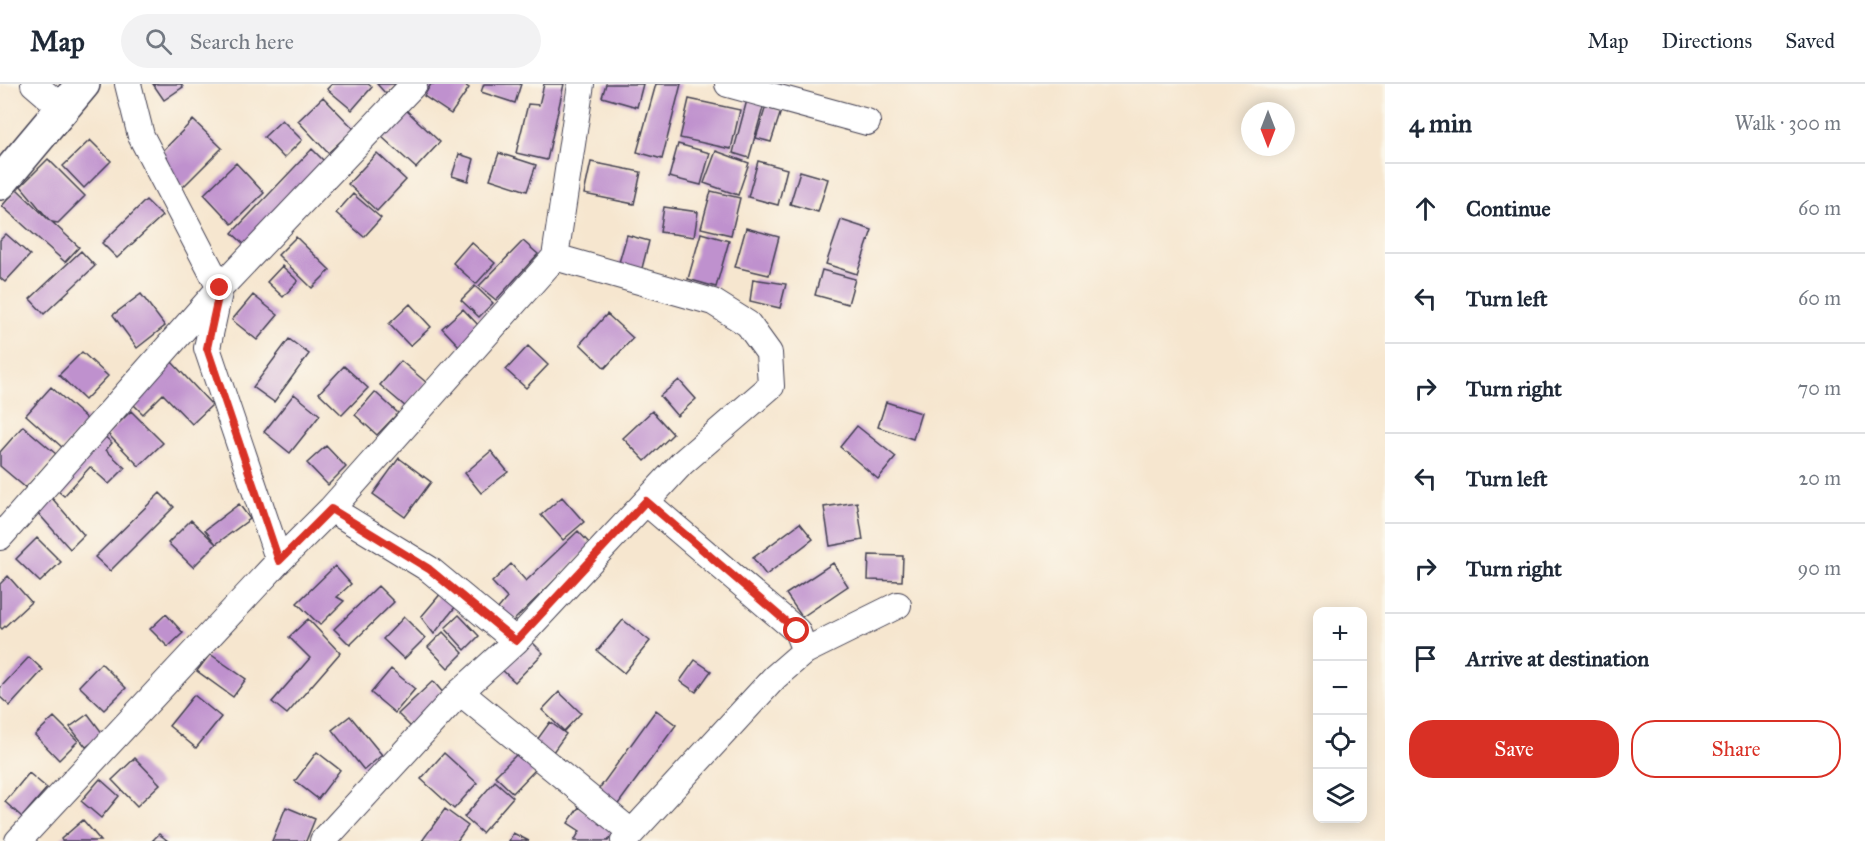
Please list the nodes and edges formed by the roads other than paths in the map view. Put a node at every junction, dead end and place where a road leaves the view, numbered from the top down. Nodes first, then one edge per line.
1 (34, 84) edge
2 (83, 84) edge
3 (128, 84) edge
4 (414, 84) edge
5 (581, 84) edge
6 (728, 84) edge
7 (63, 109) junction
8 (867, 122) dead end
9 (0, 183) edge
10 (555, 257) junction
11 (220, 288) junction
12 (646, 501) junction
13 (331, 509) junction
14 (0, 537) edge
15 (279, 561) junction
16 (898, 605) dead end
17 (516, 641) junction
18 (805, 651) junction
19 (460, 692) junction
20 (627, 837) edge
21 (18, 841) edge
22 (323, 841) edge

1 - 7 street
2 - 7 street
3 - 11 street
4 - 11 street
5 - 10 street
6 - 8 street
7 - 9 street
10 - 12 street
10 - 13 street
11 - 14 street
11 - 15 street
12 - 17 street
12 - 18 street
13 - 15 street
13 - 17 street
15 - 21 street
16 - 18 street
17 - 19 street
18 - 20 street
19 - 20 street
19 - 22 street

